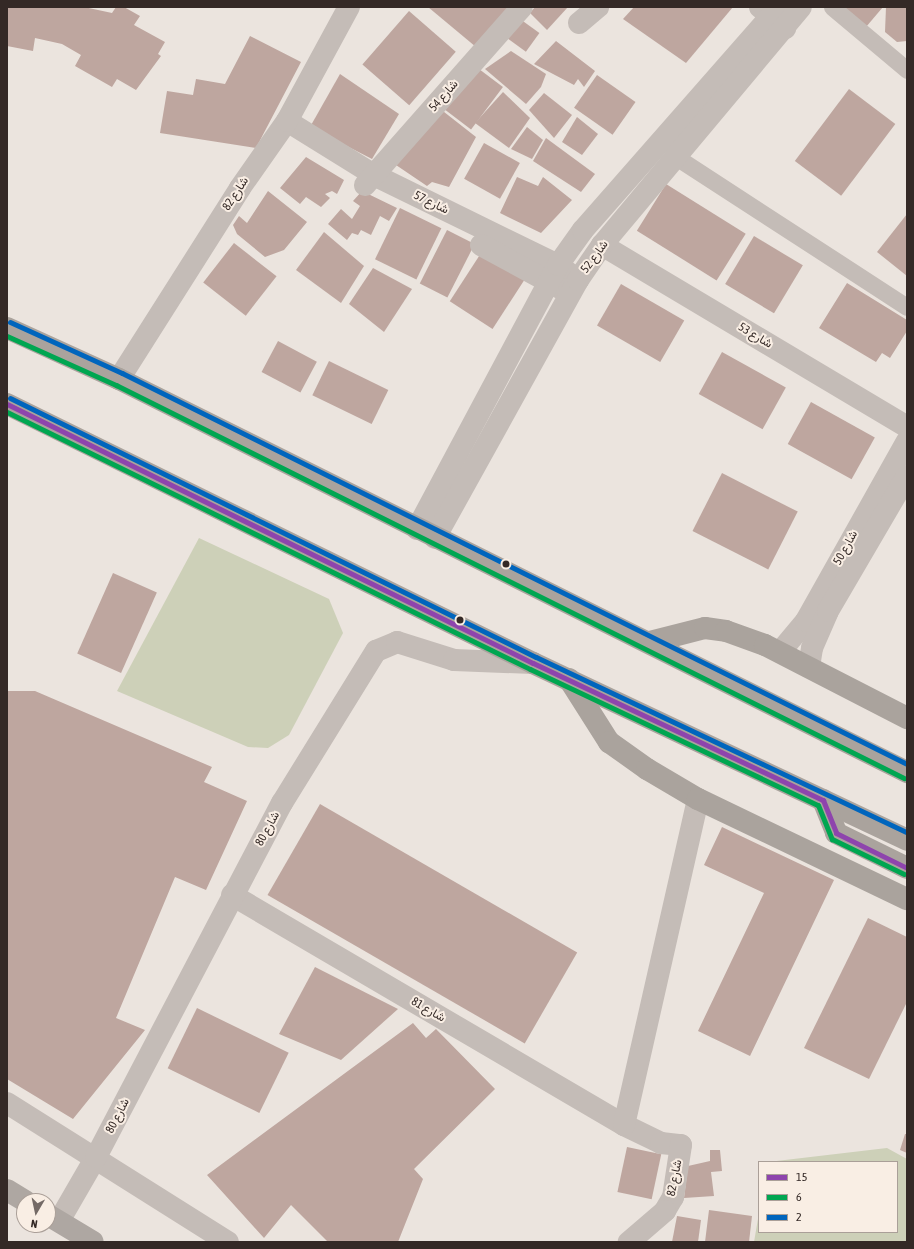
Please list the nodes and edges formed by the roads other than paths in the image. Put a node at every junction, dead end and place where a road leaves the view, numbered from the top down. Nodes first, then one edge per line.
1 (349, 7) edge
2 (522, 7) edge
3 (598, 7) edge
4 (800, 7) edge
5 (832, 7) edge
6 (774, 15) edge
7 (579, 23) dead end
8 (907, 70) edge
9 (284, 126) junction
10 (676, 157) junction
11 (369, 180) junction
12 (602, 245) junction
13 (554, 272) junction
14 (574, 286) junction
15 (907, 307) edge
16 (7, 328) edge
17 (119, 380) junction
18 (7, 404) edge
19 (907, 427) edge
20 (907, 441) edge
21 (907, 476) edge
22 (867, 528) junction
23 (426, 533) junction
24 (650, 642) junction
25 (780, 652) junction
26 (533, 663) junction
27 (809, 667) junction
28 (569, 679) junction
29 (907, 718) edge
30 (907, 772) edge
31 (698, 799) junction
32 (823, 800) junction
33 (907, 840) edge
34 (907, 868) edge
35 (232, 895) junction
36 (907, 899) edge
37 (7, 1103) edge
38 (624, 1125) junction
39 (681, 1145) joint
40 (96, 1157) junction
41 (7, 1190) edge
42 (16, 1196) edge
43 (56, 1214) edge
44 (56, 1220) edge
45 (93, 1242) edge
46 (228, 1242) edge
47 (629, 1242) edge

1 - 9 street, شارع 82
2 - 11 street, شارع 54
3 - 7 street
4 - 6 street, شارع 52
5 - 8 street
6 - 10 street, شارع 52
6 - 13 street, شارع 52
9 - 11 street, شارع 57
9 - 17 street, شارع 82
10 - 12 street, شارع 52
10 - 15 street
11 - 13 street, شارع 57
12 - 14 street, شارع 52
12 - 19 street, شارع 53
13 - 14 street, شارع 57
13 - 23 street, شارع 52
14 - 23 street, شارع 52
16 - 17 highway
17 - 23 highway
18 - 26 highway
20 - 22 street, شارع 50
21 - 22 street
22 - 25 street, شارع 50
22 - 27 street
23 - 24 highway
24 - 25 highway
24 - 30 highway
25 - 27 highway
26 - 28 highway
26 - 35 street, شارع 80
27 - 29 highway
28 - 31 highway
28 - 32 highway
31 - 36 highway
31 - 38 street
32 - 33 highway
32 - 34 highway
35 - 38 street, شارع 81
35 - 40 street, شارع 80
37 - 40 street
38 - 39 street, شارع 81
39 - 47 street, شارع 82
40 - 43 street, شارع 80
40 - 46 street
41 - 42 highway
44 - 45 highway

